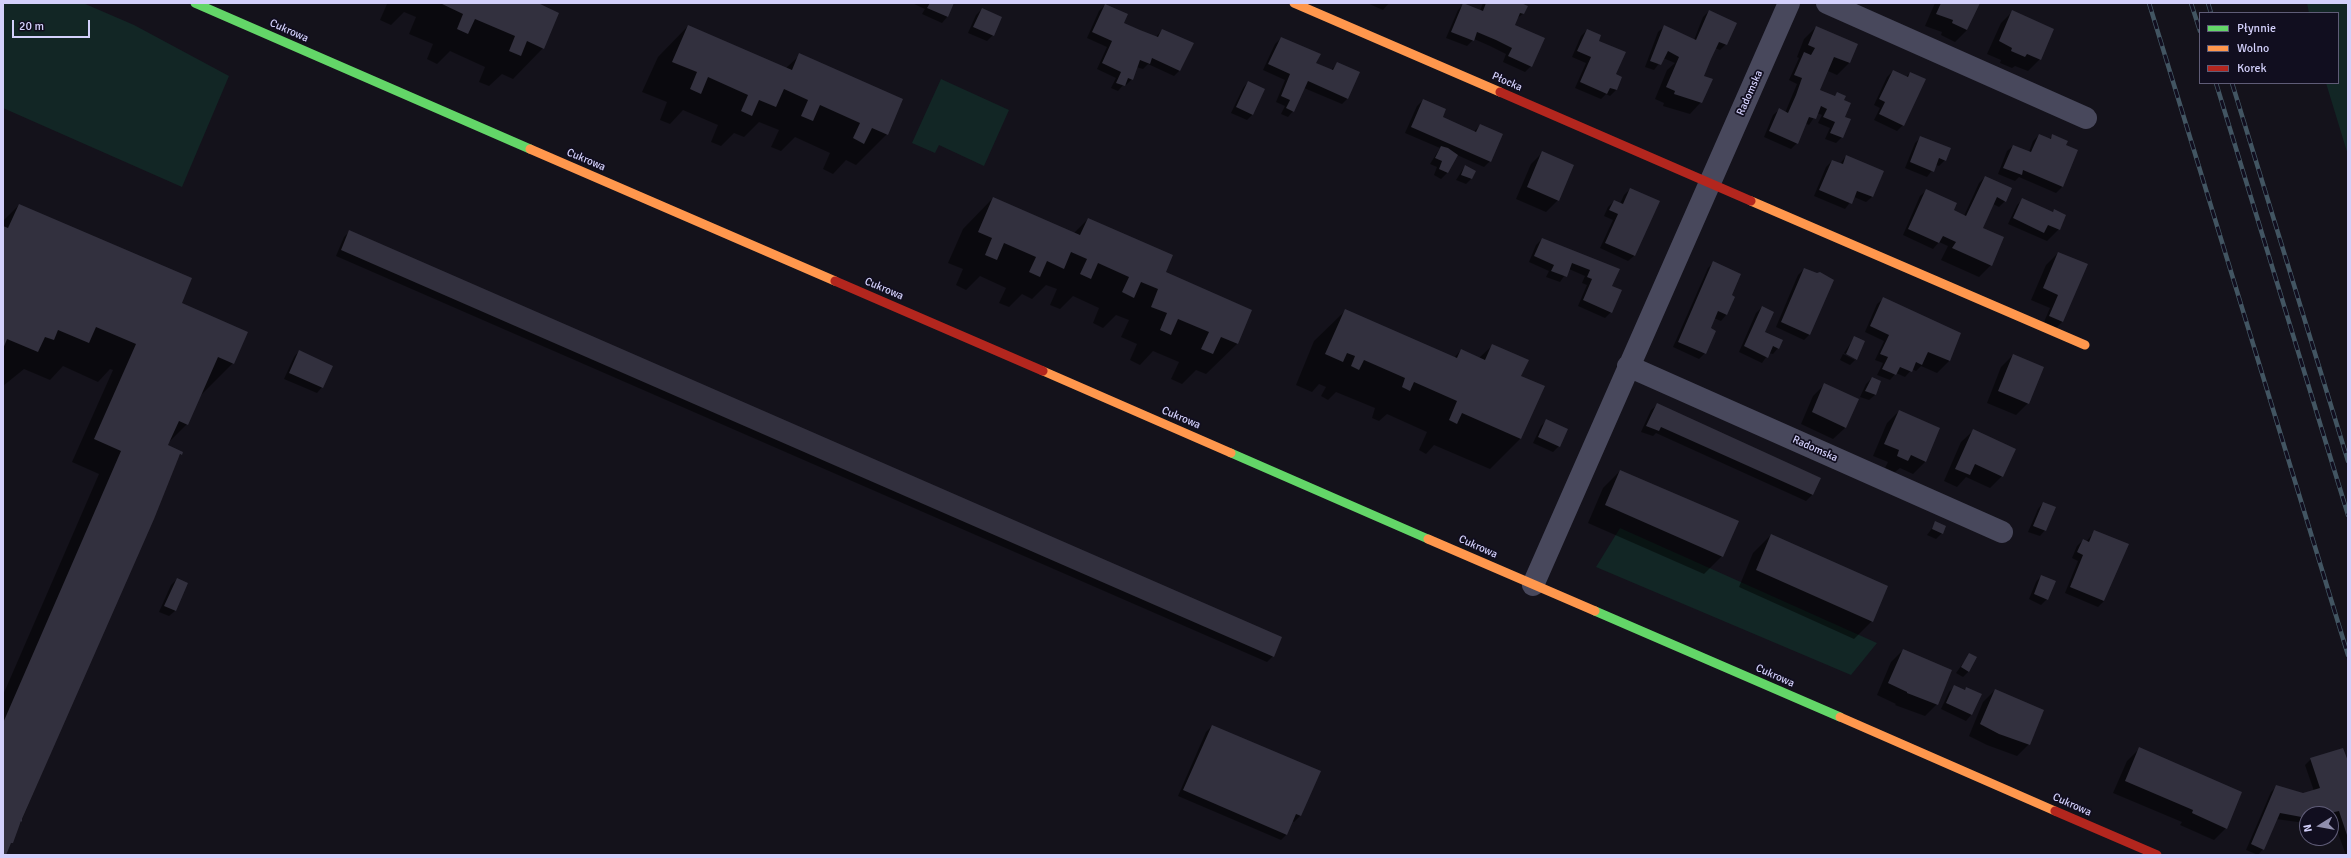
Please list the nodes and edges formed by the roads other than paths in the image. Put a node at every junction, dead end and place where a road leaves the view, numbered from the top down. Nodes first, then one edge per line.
1 (195, 3) edge
2 (1294, 3) edge
3 (1789, 3) edge
4 (1827, 3) edge
5 (2086, 118) dead end
6 (1710, 184) junction
7 (2085, 345) dead end
8 (1628, 366) junction
9 (2002, 532) dead end
10 (1533, 585) junction
11 (2157, 855) edge

1 - 10 street, Cukrowa
2 - 6 street, Płocka
3 - 6 street, Radomska
4 - 5 street
6 - 7 street
6 - 8 street, Radomska
8 - 9 street, Radomska
8 - 10 street, Radomska
10 - 11 street, Cukrowa

